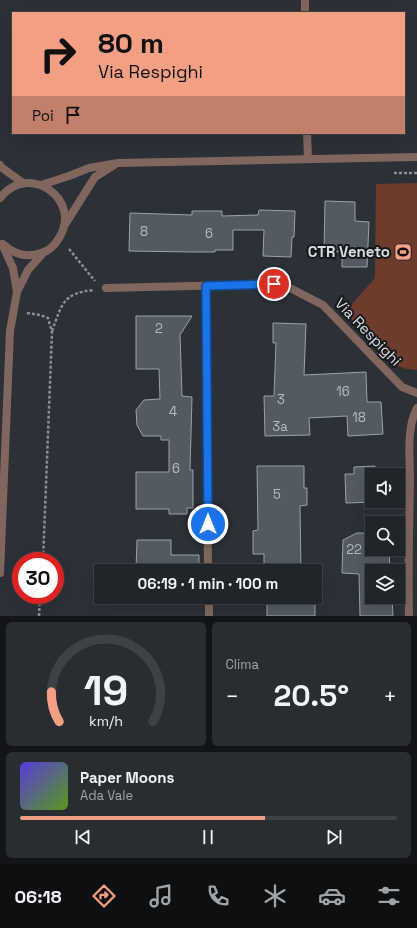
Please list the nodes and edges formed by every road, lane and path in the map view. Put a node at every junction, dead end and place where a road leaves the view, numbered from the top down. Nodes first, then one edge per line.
1 (304, 0) edge
2 (305, 12) edge
3 (307, 134) edge
4 (417, 157) edge
5 (308, 159) junction
6 (118, 163) junction
7 (0, 165) edge
8 (23, 184) junction
9 (41, 185) junction
10 (0, 198) edge
11 (64, 226) junction
12 (1, 243) edge
13 (69, 249) dead end
14 (44, 252) junction
15 (206, 286) junction
16 (104, 288) junction
17 (17, 292) junction
18 (27, 313) dead end
19 (52, 332) junction
20 (417, 393) edge
21 (417, 408) edge
22 (43, 552) edge
23 (413, 556) edge
24 (208, 564) edge
25 (0, 573) edge
26 (40, 604) edge
27 (209, 604) edge
28 (39, 616) edge
29 (209, 616) edge
30 (409, 616) edge

1 - 2 street
3 - 5 street
4 - 5 street
5 - 6 street
6 - 9 street
6 - 11 street
7 - 8 street
8 - 9 street
8 - 10 street
9 - 11 street
11 - 14 street
12 - 14 street
12 - 17 street
13 - 16 path
14 - 17 street
15 - 16 street, Via Respighi
15 - 20 street, Via Respighi
15 - 24 street
16 - 19 path
17 - 25 street
18 - 19 path
19 - 22 path
21 - 23 street
23 - 30 street
26 - 28 path
27 - 29 street

